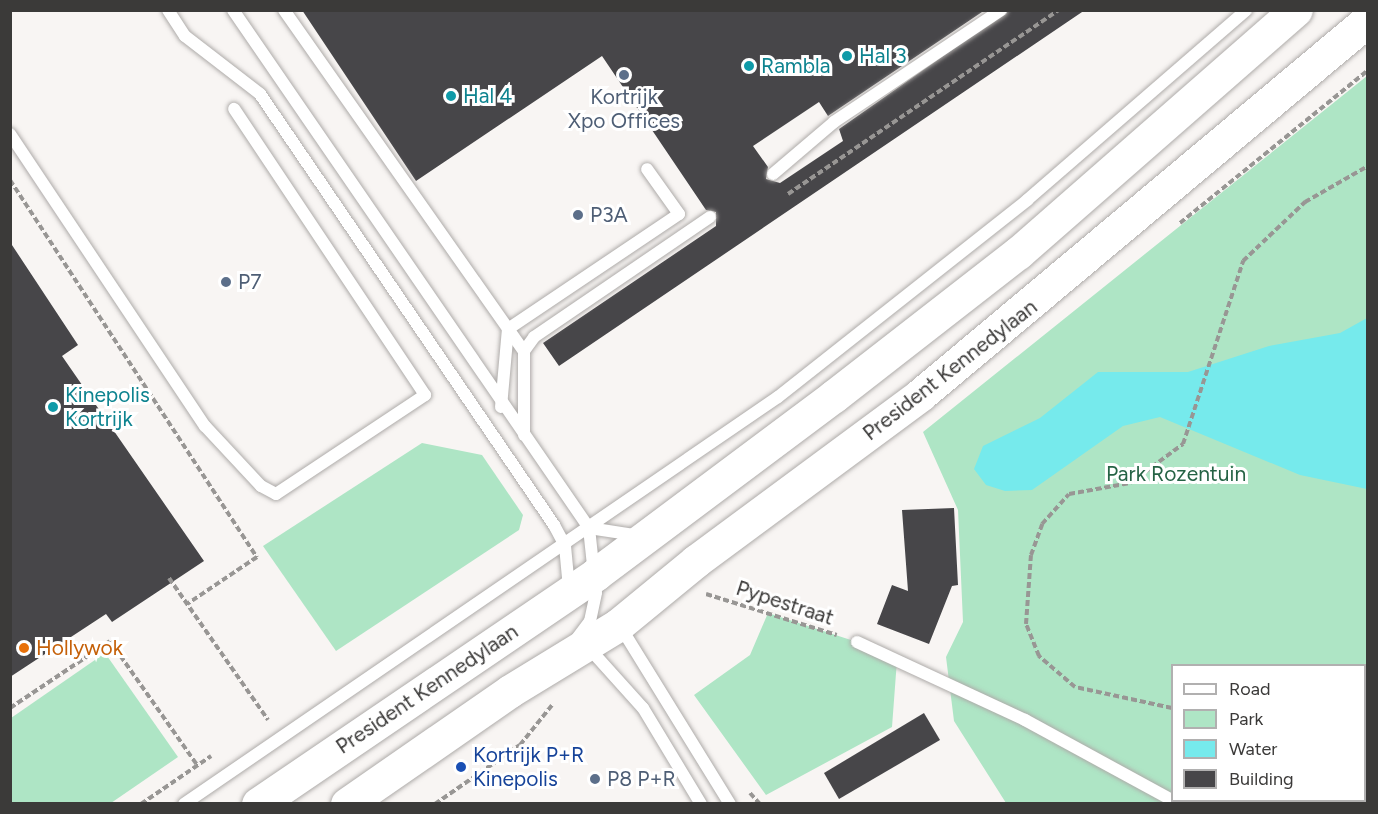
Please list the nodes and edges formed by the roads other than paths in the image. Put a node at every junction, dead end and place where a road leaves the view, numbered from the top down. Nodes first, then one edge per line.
1 (168, 10) edge
2 (233, 10) edge
3 (284, 10) edge
4 (1001, 10) edge
5 (1246, 10) edge
6 (1296, 10) edge
7 (1368, 20) edge
8 (234, 109) dead end
9 (10, 134) edge
10 (647, 169) dead end
11 (774, 174) dead end
12 (710, 217) dead end
13 (508, 329) junction
14 (524, 351) junction
15 (501, 407) junction
16 (524, 435) junction
17 (589, 528) junction
18 (645, 536) junction
19 (565, 546) junction
20 (596, 574) junction
21 (569, 592) junction
22 (618, 625) junction
23 (857, 642) road end
24 (588, 647) junction
25 (510, 691) junction
26 (1171, 799) edge
27 (184, 804) edge
28 (258, 804) edge
29 (347, 804) edge
30 (701, 804) edge
31 (730, 804) edge

1 - 19 lane
2 - 15 lane
3 - 13 lane
4 - 11 lane
5 - 17 lane
6 - 18 main road, President Kennedylaan
7 - 22 main road, President Kennedylaan
8 - 9 lane
10 - 13 lane
12 - 14 lane
13 - 14 lane
13 - 15 lane
14 - 16 lane
15 - 16 lane
16 - 17 lane
17 - 18 lane
17 - 19 lane
17 - 20 lane
18 - 20 main road, President Kennedylaan
19 - 21 lane
19 - 27 lane
20 - 21 main road, President Kennedylaan
20 - 25 lane, President Kennedylaan
21 - 28 main road, President Kennedylaan
22 - 24 main road, President Kennedylaan
22 - 31 lane
23 - 26 lane
24 - 25 main road, President Kennedylaan
24 - 30 lane
25 - 29 main road, President Kennedylaan

